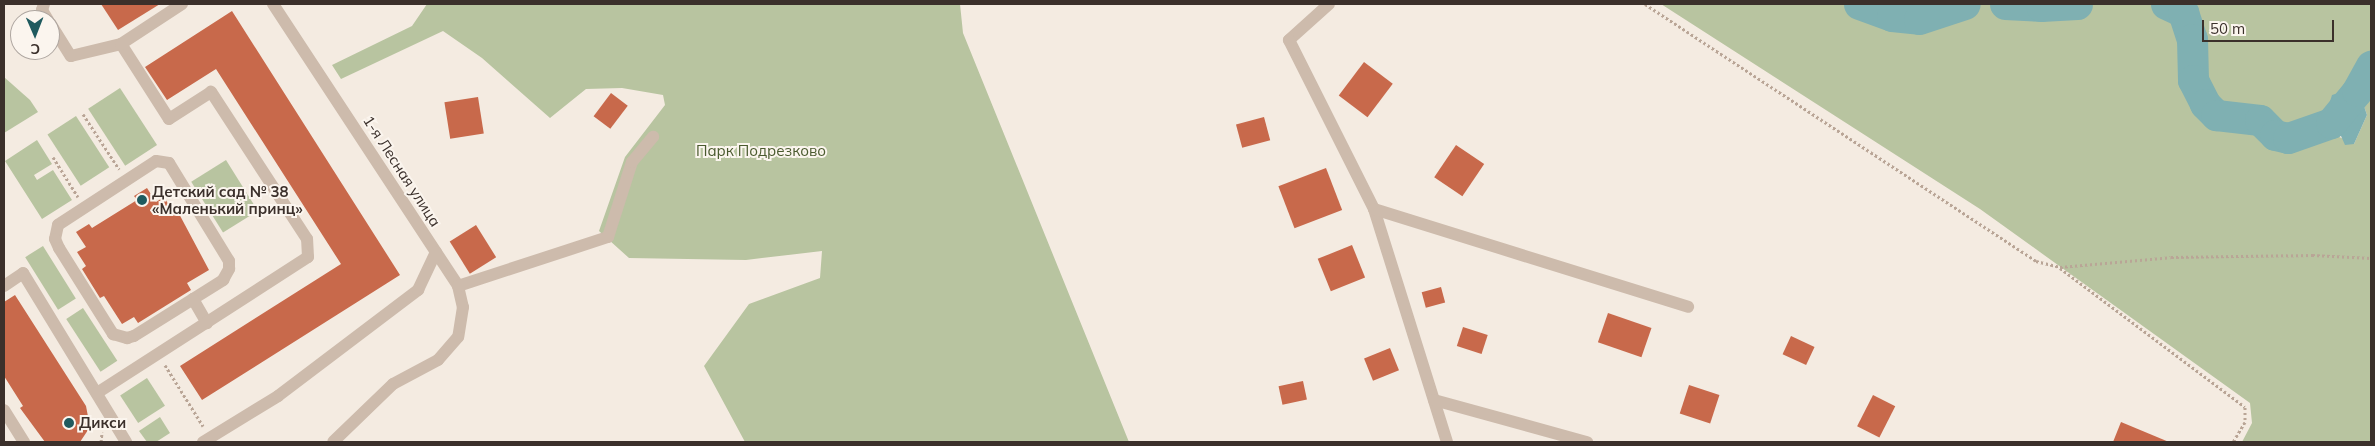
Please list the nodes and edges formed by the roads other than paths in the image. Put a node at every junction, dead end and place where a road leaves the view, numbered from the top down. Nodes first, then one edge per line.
1 (182, 4) edge
2 (274, 4) edge
3 (1330, 4) edge
4 (60, 39) edge
5 (120, 44) junction
6 (653, 137) dead end
7 (1374, 209) junction
8 (436, 252) junction
9 (4, 286) edge
10 (458, 286) junction
11 (193, 299) junction
12 (1688, 307) dead end
13 (207, 323) junction
14 (97, 393) junction
15 (1434, 400) junction
16 (4, 410) edge
17 (207, 440) edge
18 (24, 442) edge
19 (126, 442) edge
20 (333, 442) edge
21 (1447, 442) edge
22 (1587, 442) edge

1 - 5 street
2 - 8 street, 1-я Лесная улица
3 - 7 street
4 - 5 street
5 - 13 street
6 - 10 street
7 - 12 street
7 - 15 street
8 - 10 street, 1-я Лесная улица
8 - 17 street
9 - 14 street
10 - 20 street, 1-я Лесная улица
11 - 11 street
11 - 13 street
13 - 14 street
14 - 19 street
15 - 21 street
15 - 22 street
16 - 18 street

